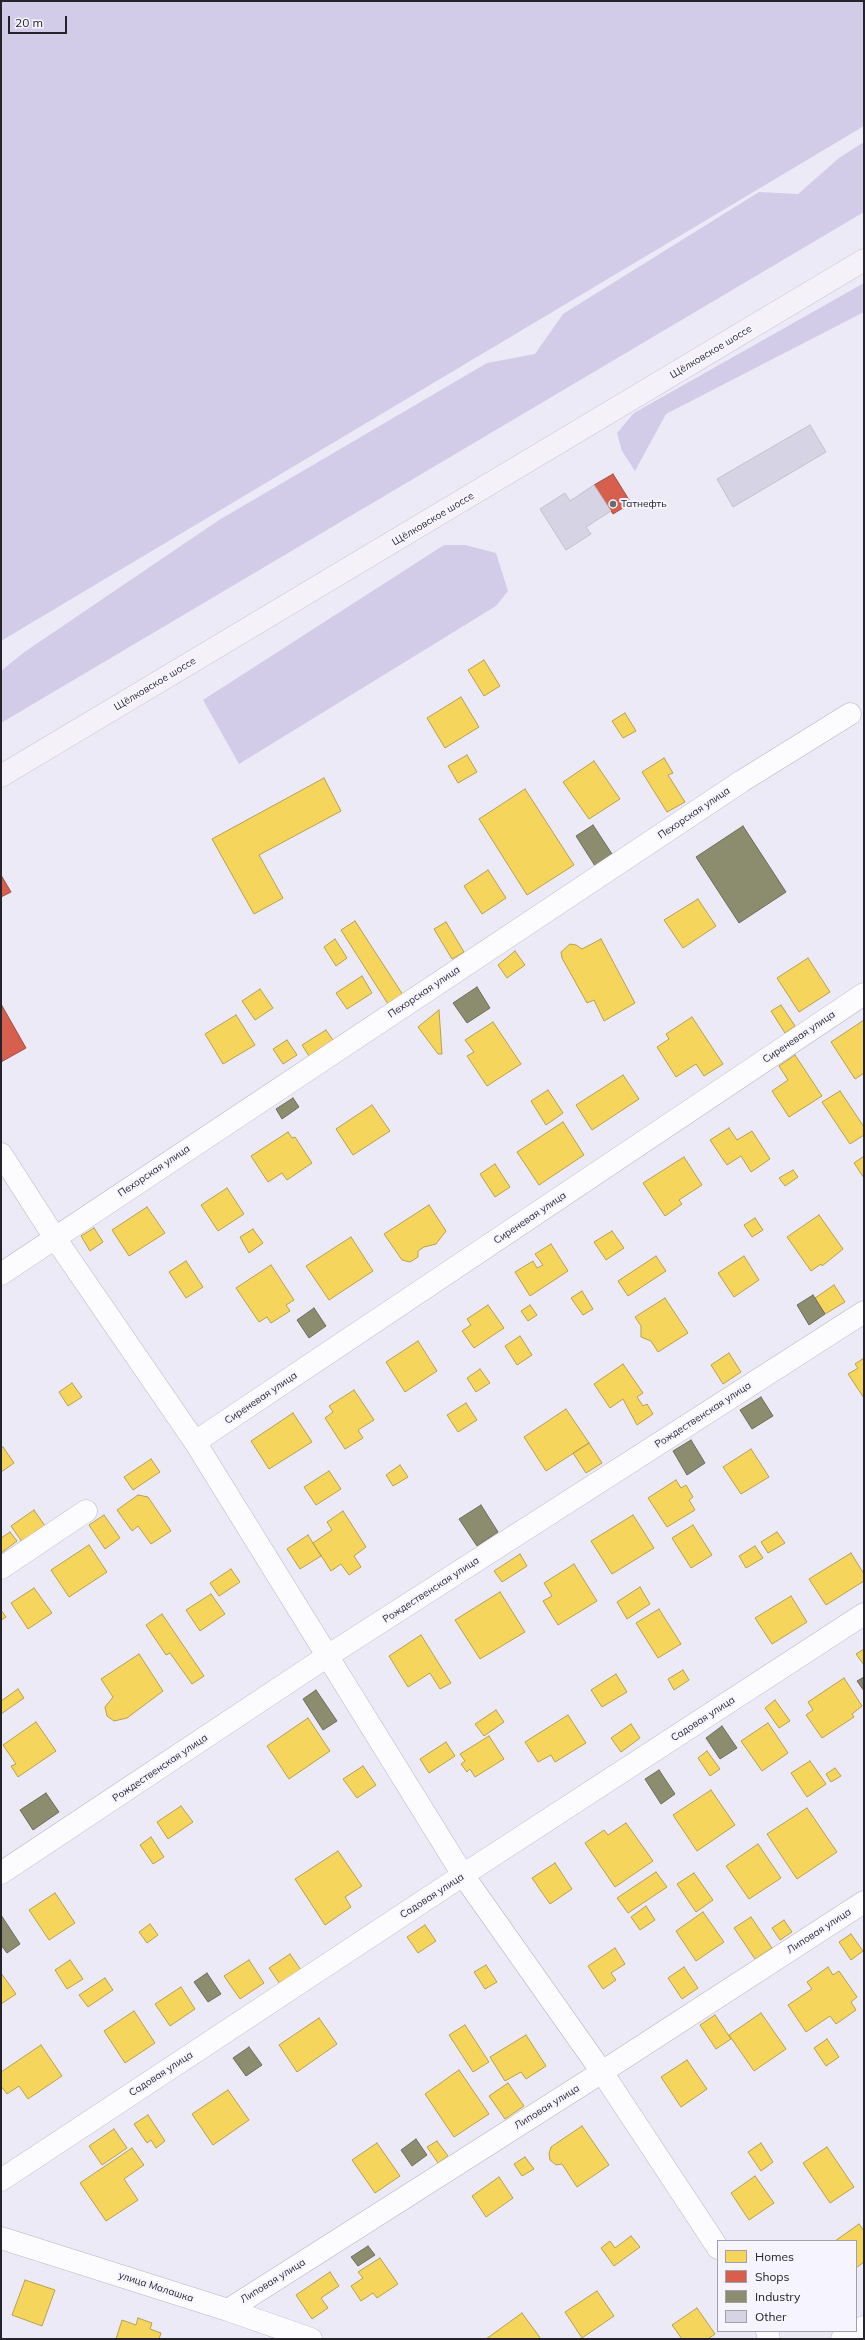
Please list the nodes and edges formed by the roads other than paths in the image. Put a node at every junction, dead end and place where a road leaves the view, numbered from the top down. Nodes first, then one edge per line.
1 (864, 260) edge
2 (850, 714) dead end
3 (1, 776) edge
4 (864, 994) edge
5 (1, 1154) edge
6 (55, 1238) junction
7 (1, 1274) edge
8 (864, 1312) edge
9 (195, 1442) junction
10 (86, 1511) dead end
11 (1, 1568) edge
12 (864, 1614) edge
13 (326, 1657) junction
14 (1, 1873) edge
15 (463, 1875) junction
16 (864, 1902) edge
17 (602, 2072) junction
18 (1, 2180) edge
19 (1, 2238) edge
20 (717, 2246) edge
21 (228, 2310) junction
22 (855, 2332) edge
23 (311, 2339) edge
24 (842, 2339) edge

1 - 3 main road, Щёлковское шоссе
2 - 6 street, Пехорская улица
4 - 9 street, Сиреневая улица
5 - 6 street
6 - 7 street, Пехорская улица
6 - 9 street
8 - 13 street, Рождественская улица
9 - 13 street
10 - 11 street
12 - 15 street, Садовая улица
13 - 14 street, Рождественская улица
13 - 15 street
15 - 17 street
15 - 18 street, Садовая улица
16 - 17 street, Липовая улица
17 - 20 street
17 - 21 street, Липовая улица
19 - 21 street, улица Малашка
21 - 23 street, улица Малашка
22 - 24 street

